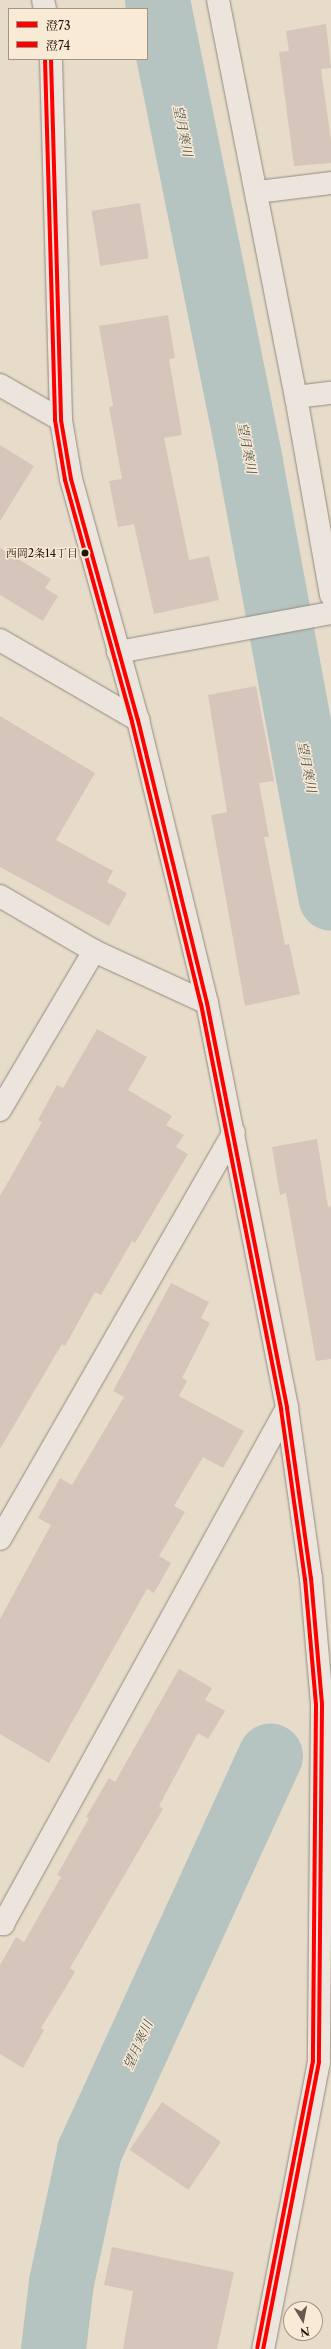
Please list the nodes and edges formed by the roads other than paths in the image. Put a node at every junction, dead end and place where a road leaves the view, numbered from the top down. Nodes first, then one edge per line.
1 (218, 0) edge
2 (51, 60) edge
3 (331, 183) edge
4 (257, 192) junction
5 (0, 386) edge
6 (331, 393) edge
7 (296, 397) junction
8 (61, 420) junction
9 (331, 595) edge
10 (331, 613) edge
11 (0, 640) edge
12 (118, 652) junction
13 (138, 720) junction
14 (0, 896) edge
15 (94, 951) junction
16 (206, 1003) junction
17 (0, 1110) edge
18 (234, 1132) junction
19 (287, 1408) junction
20 (0, 1539) edge
21 (326, 1702) edge
22 (326, 1812) edge
23 (1, 1925) edge
24 (263, 2349) edge

1 - 4 street
2 - 8 street
3 - 4 street
4 - 7 street
5 - 8 street
6 - 7 street
7 - 9 street
8 - 12 street
10 - 12 street
11 - 13 street
12 - 13 street
13 - 16 street
14 - 15 street
15 - 16 street
15 - 17 street
16 - 18 street
18 - 19 street
18 - 20 street
19 - 21 street
19 - 23 street
21 - 22 street
22 - 24 street

